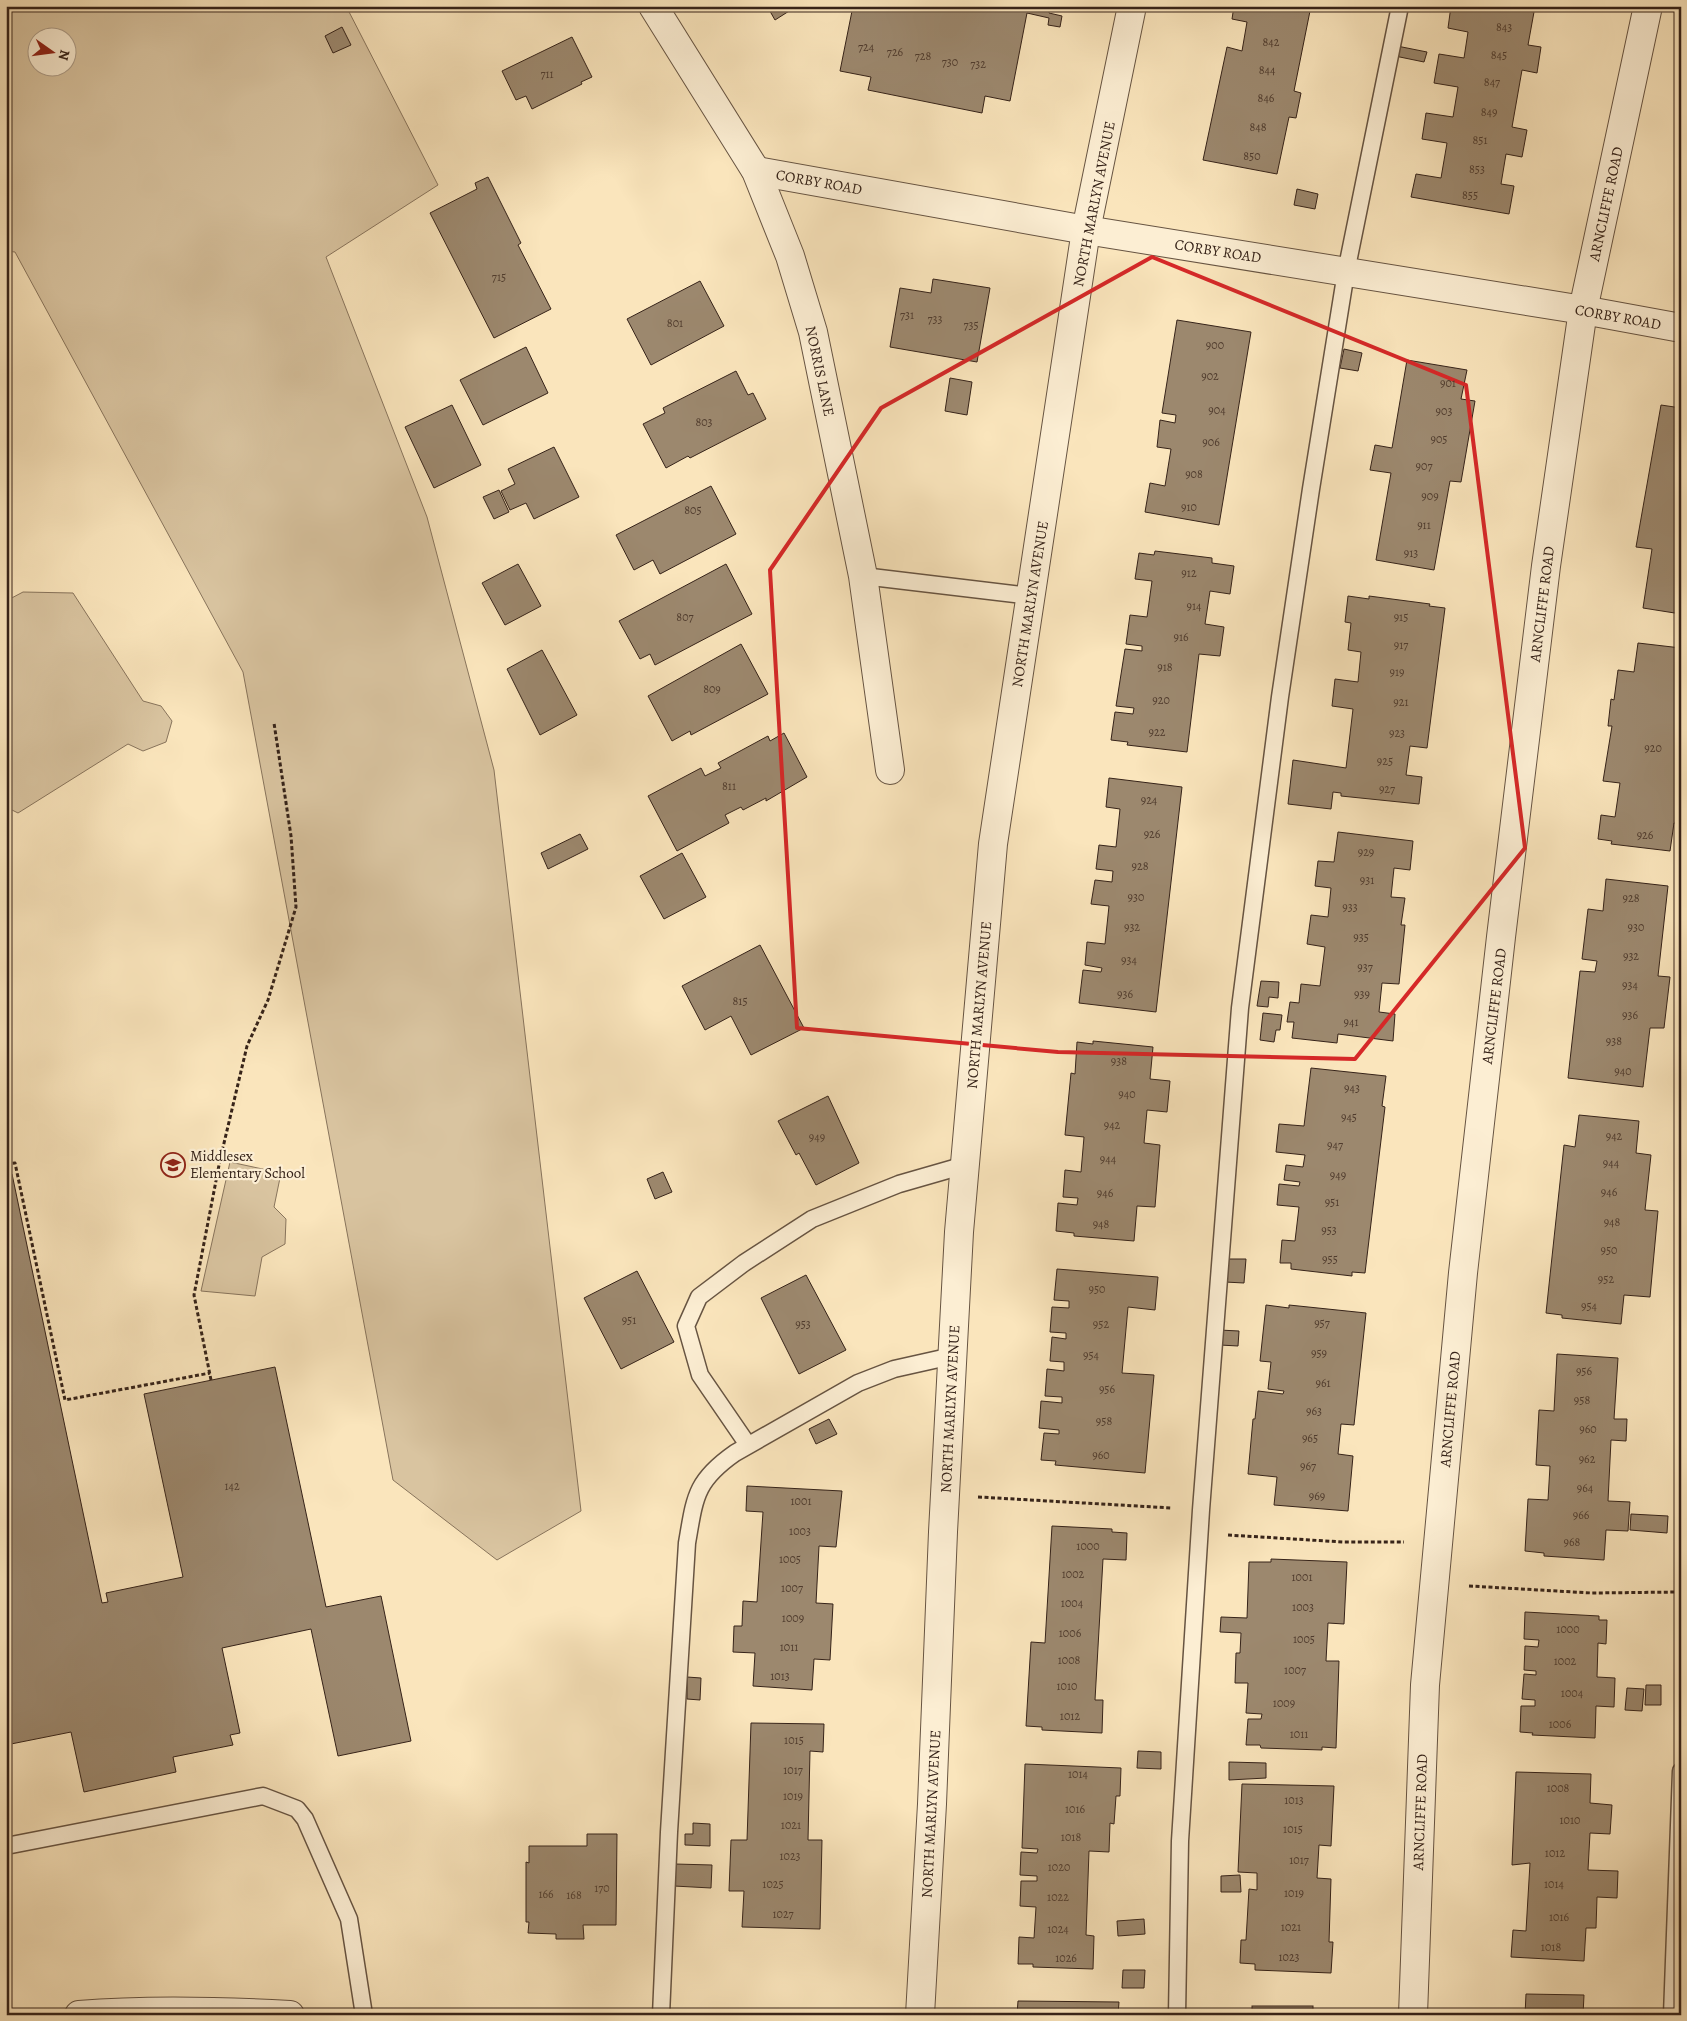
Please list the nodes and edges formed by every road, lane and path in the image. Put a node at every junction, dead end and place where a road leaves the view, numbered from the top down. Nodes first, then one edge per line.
1 (653, 6) edge
2 (1132, 6) edge
3 (1400, 6) edge
4 (1648, 6) edge
5 (756, 171) junction
6 (1086, 230) junction
7 (1346, 272) junction
8 (1583, 310) junction
9 (1681, 328) edge
10 (863, 576) junction
11 (1031, 596) junction
12 (274, 723) dead end
13 (890, 770) dead end
14 (6, 1164) edge
15 (965, 1165) junction
16 (952, 1356) junction
17 (210, 1373) junction
18 (211, 1380) dead end
19 (748, 1446) junction
20 (945, 1496) junction
21 (1201, 1510) junction
22 (1200, 1534) junction
23 (1438, 1542) junction
24 (1434, 1584) junction
25 (1681, 1592) edge
26 (1681, 1770) edge
27 (6, 1846) edge
28 (79, 2015) edge
29 (290, 2015) edge
30 (364, 2015) edge
31 (661, 2015) edge
32 (920, 2015) edge
33 (1177, 2015) edge
34 (1413, 2015) edge
35 (1672, 2015) edge

1 - 5 street, NORRIS LANE
2 - 6 street, NORTH MARLYN AVENUE
3 - 7 lane
4 - 8 street, ARNCLIFFE ROAD
5 - 6 street, CORBY ROAD
5 - 10 street, NORRIS LANE
6 - 7 street, CORBY ROAD
6 - 11 street, NORTH MARLYN AVENUE
7 - 8 street, CORBY ROAD
7 - 21 lane
8 - 9 street, CORBY ROAD
8 - 23 street, ARNCLIFFE ROAD
10 - 11 lane
10 - 13 street, NORRIS LANE
11 - 15 street, NORTH MARLYN AVENUE
12 - 17 path
14 - 17 path
15 - 16 street, NORTH MARLYN AVENUE
15 - 19 lane
16 - 19 lane
16 - 20 street, NORTH MARLYN AVENUE
17 - 18 path
19 - 31 lane
20 - 21 path
20 - 32 street, NORTH MARLYN AVENUE
21 - 22 lane
22 - 23 path
22 - 33 lane
23 - 24 street, ARNCLIFFE ROAD
24 - 25 path
24 - 34 street, ARNCLIFFE ROAD
26 - 35 lane
27 - 30 lane
28 - 29 street

